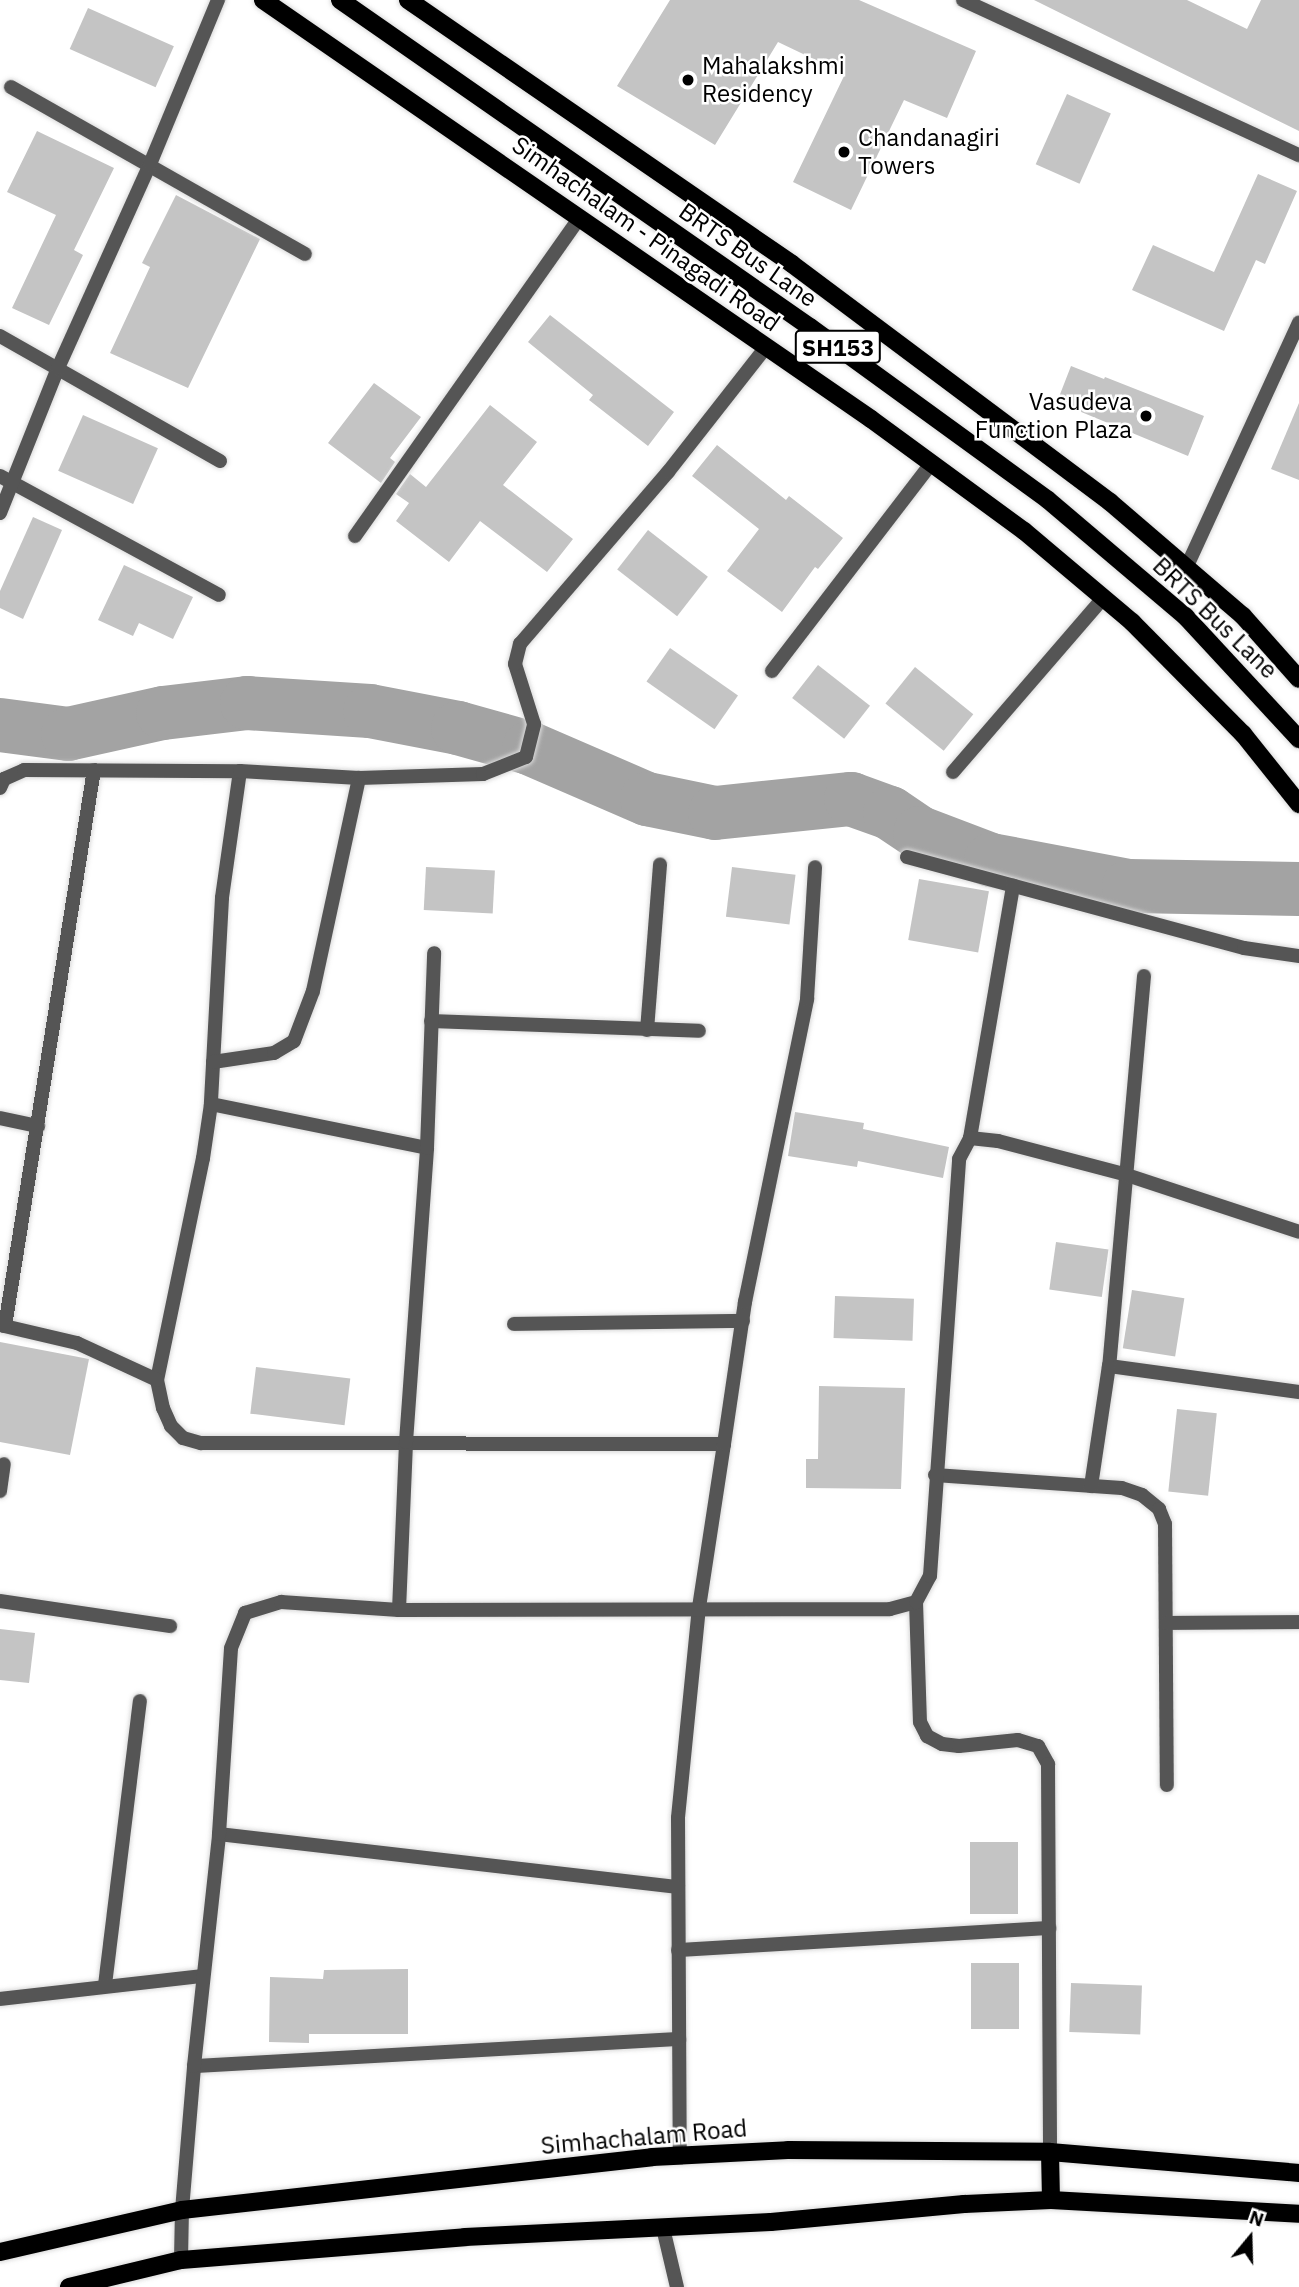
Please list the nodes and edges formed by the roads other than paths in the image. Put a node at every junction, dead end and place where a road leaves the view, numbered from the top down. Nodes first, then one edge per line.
1 (218, 0) edge
2 (263, 0) edge
3 (340, 0) edge
4 (408, 0) edge
5 (963, 0) edge
6 (11, 87) dead end
7 (1299, 155) edge
8 (150, 164) junction
9 (579, 218) junction
10 (305, 254) dead end
11 (1299, 323) edge
12 (0, 336) edge
13 (766, 346) junction
14 (58, 368) junction
15 (220, 461) dead end
16 (931, 464) junction
17 (6, 479) edge
18 (0, 513) edge
19 (355, 536) dead end
20 (1187, 566) junction
21 (219, 595) dead end
22 (1103, 598) junction
23 (772, 671) dead end
24 (1299, 679) edge
25 (1299, 739) edge
26 (94, 770) junction
27 (240, 771) junction
28 (953, 772) dead end
29 (359, 778) junction
30 (0, 788) edge
31 (1298, 803) edge
32 (907, 857) dead end
33 (660, 865) dead end
34 (815, 867) dead end
35 (1013, 886) junction
36 (434, 953) dead end
37 (1299, 956) edge
38 (1144, 976) dead end
39 (431, 1021) junction
40 (647, 1030) junction
41 (699, 1031) dead end
42 (213, 1062) junction
43 (211, 1104) junction
44 (0, 1118) edge
45 (37, 1126) junction
46 (970, 1138) junction
47 (427, 1148) junction
48 (1124, 1174) junction
49 (1299, 1232) edge
50 (743, 1321) junction
51 (514, 1324) dead end
52 (3, 1326) edge
53 (1109, 1366) junction
54 (157, 1380) junction
55 (1299, 1392) edge
56 (406, 1442) junction
57 (724, 1444) junction
58 (4, 1464) dead end
59 (935, 1475) junction
60 (1091, 1486) junction
61 (0, 1491) edge
62 (0, 1601) edge
63 (916, 1602) junction
64 (699, 1607) junction
65 (399, 1611) junction
66 (1299, 1622) edge
67 (1166, 1623) junction
68 (170, 1626) dead end
69 (140, 1701) dead end
70 (1167, 1785) dead end
71 (219, 1834) junction
72 (678, 1887) junction
73 (1049, 1928) junction
74 (678, 1950) junction
75 (203, 1976) junction
76 (105, 1985) junction
77 (0, 1999) edge
78 (679, 2039) junction
79 (194, 2066) junction
80 (1050, 2152) junction
81 (680, 2156) junction
82 (1299, 2173) edge
83 (1051, 2200) junction
84 (182, 2210) junction
85 (1299, 2214) edge
86 (663, 2228) junction
87 (0, 2252) edge
88 (181, 2260) junction
89 (69, 2287) edge
90 (677, 2287) edge

1 - 8 street
2 - 9 main road, Simhachalam - Pinagadi Road
3 - 25 main road, BRTS Bus Lane / SH153
4 - 20 main road
5 - 7 street
6 - 8 street
8 - 10 street
8 - 14 street
9 - 13 main road, Simhachalam - Pinagadi Road
9 - 19 street
11 - 20 street
12 - 14 street
13 - 16 main road, Simhachalam - Pinagadi Road
13 - 29 street
14 - 15 street
14 - 17 street
16 - 22 main road, Simhachalam - Pinagadi Road
16 - 23 street
17 - 18 street
17 - 21 street
20 - 24 main road
22 - 28 street
22 - 31 main road, Simhachalam - Pinagadi Road
26 - 27 street
26 - 30 street
26 - 45 street
27 - 29 street
27 - 42 street
29 - 42 street
32 - 35 street
33 - 40 street
34 - 50 street
35 - 37 street
35 - 46 street
36 - 39 street
38 - 48 street
39 - 40 street
39 - 47 street
40 - 41 street
42 - 43 street
43 - 47 street
43 - 54 street
44 - 45 street
45 - 52 street
46 - 48 street
46 - 59 street
47 - 56 street
48 - 49 street
48 - 53 street
50 - 51 street
50 - 57 street
52 - 54 street
53 - 55 street
53 - 60 street
54 - 56 street
56 - 57 street
56 - 65 street
57 - 64 street
58 - 61 street
59 - 60 street
59 - 63 street
60 - 67 street
62 - 68 street
63 - 64 street
63 - 73 street
64 - 65 street
64 - 72 street
65 - 71 street
66 - 67 street
67 - 70 street
69 - 76 street
71 - 72 street
71 - 75 street
72 - 74 street
73 - 74 street
73 - 80 street
74 - 78 street
75 - 76 street
75 - 79 street
76 - 77 street
78 - 79 street
78 - 81 street
79 - 84 street
80 - 81 main road, Simhachalam Road
80 - 82 main road, Simhachalam Road
80 - 83 main road
81 - 84 main road, Simhachalam Road
83 - 85 main road
83 - 86 main road
84 - 87 main road, Simhachalam Road
84 - 88 street
86 - 88 main road
86 - 90 street
88 - 89 main road

